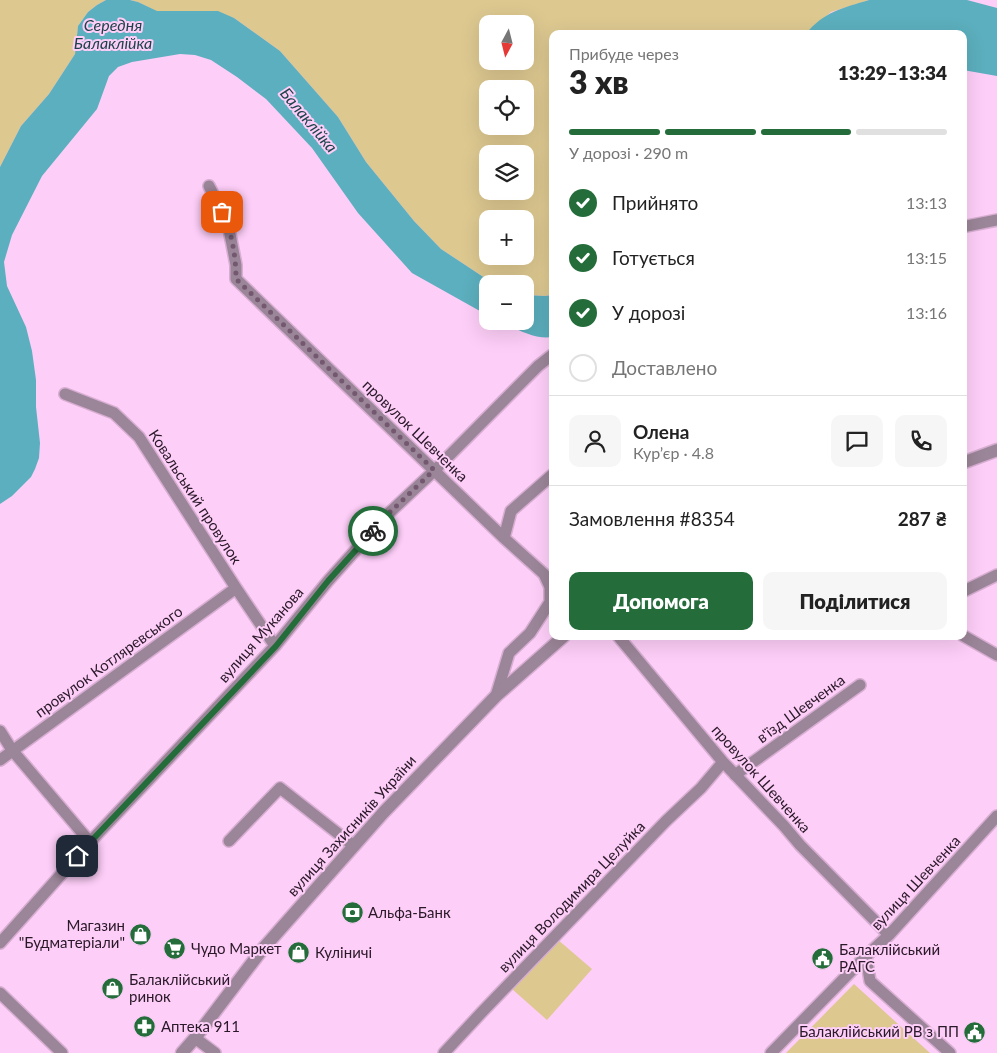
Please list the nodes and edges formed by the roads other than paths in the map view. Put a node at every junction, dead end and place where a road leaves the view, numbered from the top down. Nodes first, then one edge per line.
1 (210, 186) dead end
2 (997, 220) edge
3 (967, 226) edge
4 (549, 357) edge
5 (65, 394) dead end
6 (997, 450) edge
7 (967, 461) edge
8 (434, 470) junction
9 (549, 478) edge
10 (504, 538) junction
11 (997, 575) edge
12 (549, 585) edge
13 (236, 588) junction
14 (967, 590) edge
15 (549, 604) edge
16 (967, 638) edge
17 (559, 640) edge
18 (621, 640) edge
19 (276, 646) junction
20 (997, 655) edge
21 (860, 685) dead end
22 (496, 696) junction
23 (0, 731) edge
24 (12, 750) junction
25 (0, 760) edge
26 (723, 762) junction
27 (735, 775) junction
28 (997, 816) edge
29 (228, 841) dead end
30 (90, 842) junction
31 (354, 846) junction
32 (889, 935) junction
33 (0, 944) edge
34 (866, 956) junction
35 (0, 993) edge
36 (195, 1038) junction
37 (62, 1053) edge
38 (182, 1053) edge
39 (214, 1053) edge
40 (444, 1053) edge
41 (772, 1053) edge
42 (950, 1053) edge

1 - 8 street, провулок Шевченка
2 - 3 street
4 - 8 street, вулиця Муканова
5 - 13 street, Ковальський провулок
6 - 7 street
8 - 10 street, провулок Шевченка
8 - 19 street, вулиця Муканова
9 - 10 street
10 - 12 street, провулок Шевченка
11 - 14 street
13 - 19 street, Ковальський провулок
13 - 24 street, провулок Котляревського
15 - 22 street, провулок Шевченка
16 - 20 street
17 - 22 street, вулиця Захисників України
18 - 26 street, провулок Шевченка
19 - 30 street, вулиця Муканова
21 - 27 street, в'їзд Шевченка
22 - 31 street, вулиця Захисників України
23 - 24 street
24 - 25 street, провулок Котляревського
24 - 30 street
26 - 27 street, провулок Шевченка
26 - 40 street, вулиця Володимира Целуйка
27 - 32 street, провулок Шевченка
28 - 32 street, вулиця Шевченка
29 - 31 street
30 - 33 street, вулиця Муканова
31 - 36 street, вулиця Захисників України
32 - 34 street, вулиця Шевченка
34 - 41 street, вулиця Шевченка
34 - 42 street
35 - 37 street
36 - 38 street, вулиця Захисників України
36 - 39 street

